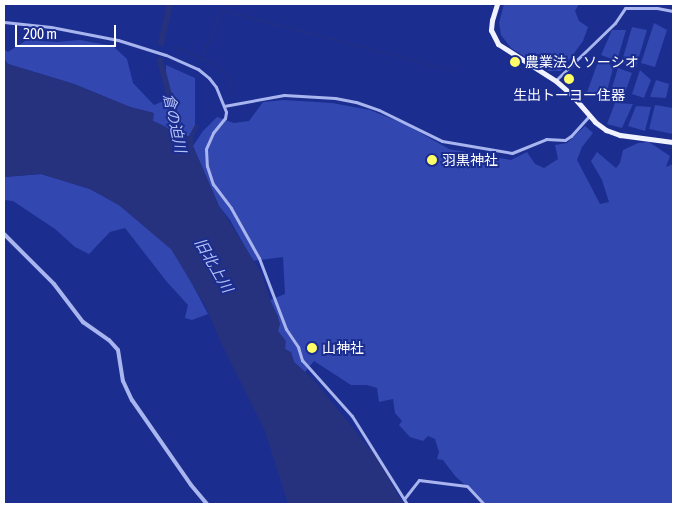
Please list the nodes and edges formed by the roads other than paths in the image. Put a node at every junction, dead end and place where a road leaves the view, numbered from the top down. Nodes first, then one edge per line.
1 (497, 4) edge
2 (673, 11) edge
3 (4, 22) edge
4 (556, 81) junction
5 (224, 106) junction
6 (589, 116) junction
7 (673, 142) edge
8 (4, 234) edge
9 (404, 499) junction
10 (207, 504) edge
11 (407, 504) edge
12 (484, 504) edge

1 - 4 main road
2 - 4 street
3 - 5 street
4 - 6 main road
5 - 6 street
5 - 9 street
6 - 7 main road
8 - 10 street
9 - 11 street
9 - 12 street

